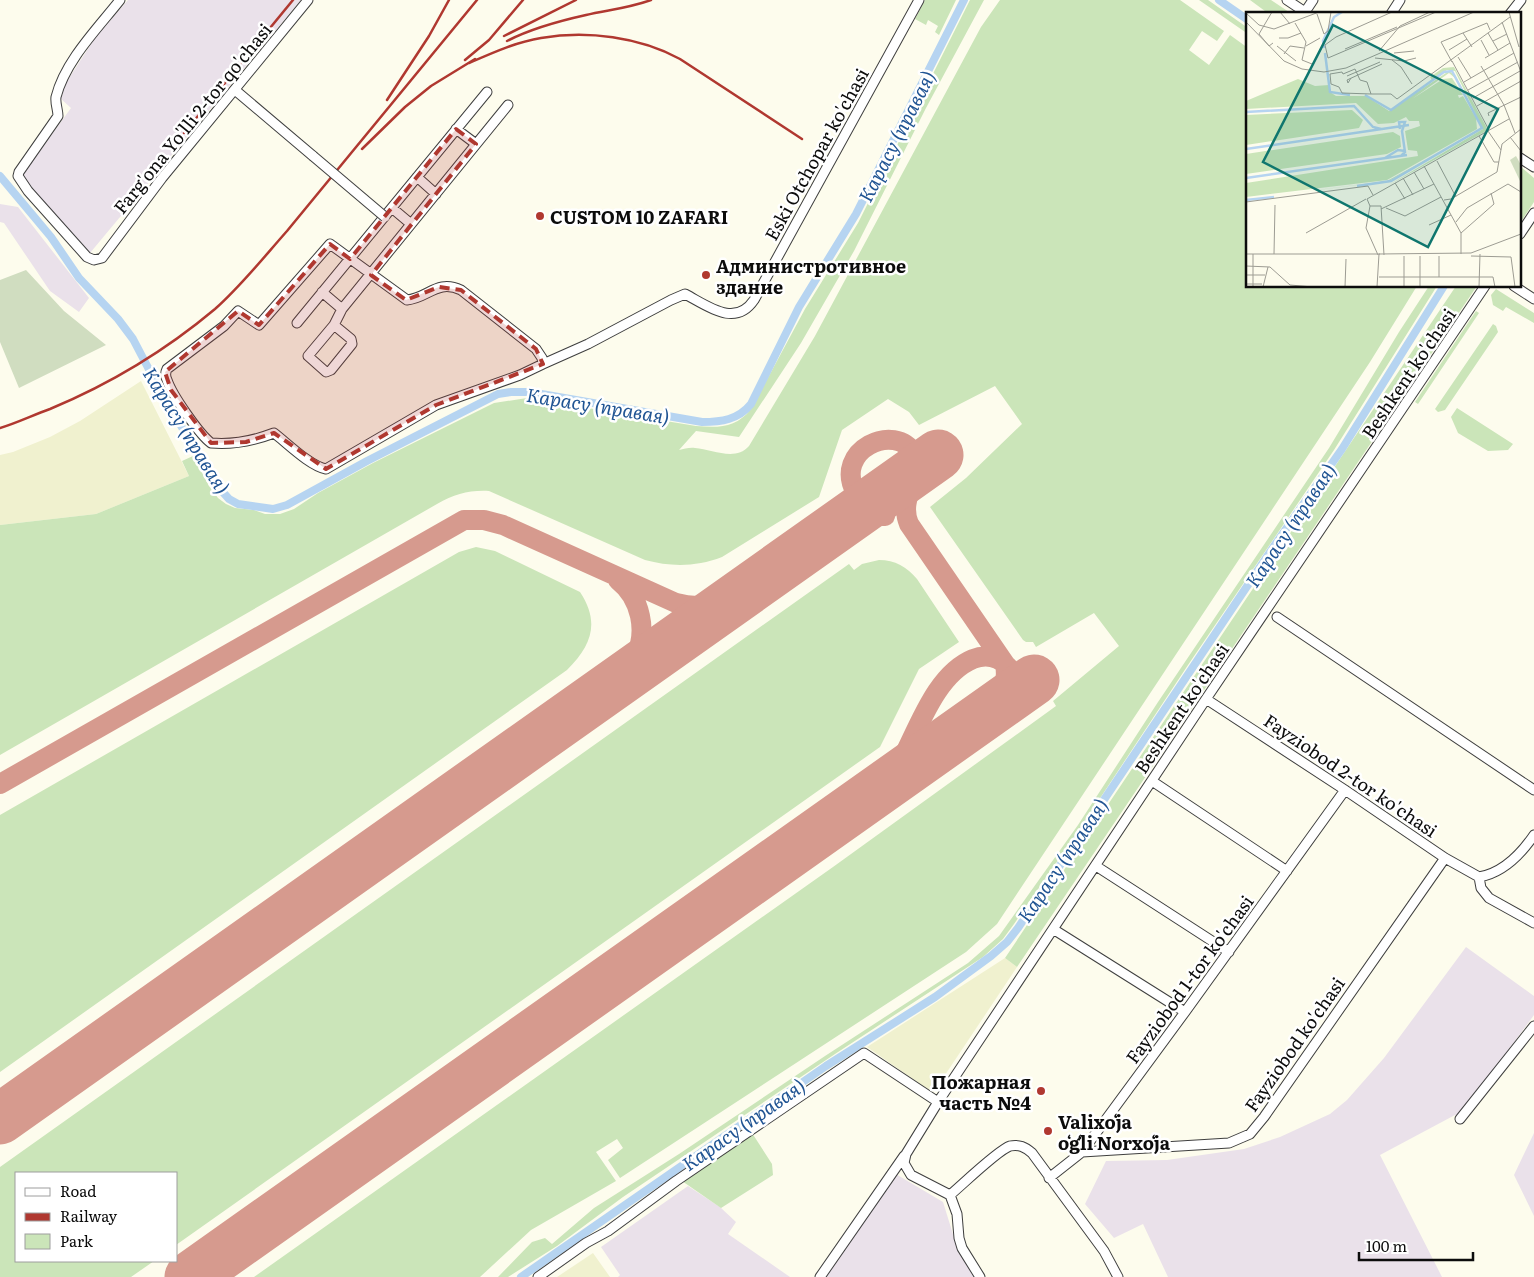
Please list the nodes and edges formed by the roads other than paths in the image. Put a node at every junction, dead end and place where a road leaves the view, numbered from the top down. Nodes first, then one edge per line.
1 (120, 0) edge
2 (308, 0) edge
3 (919, 0) edge
4 (1287, 0) edge
5 (1313, 0) edge
6 (1400, 0) edge
7 (1521, 0) edge
8 (1305, 12) edge
9 (1307, 12) edge
10 (1392, 12) edge
11 (1512, 12) edge
12 (235, 90) junction
13 (487, 92) dead end
14 (508, 105) dead end
15 (456, 129) junction
16 (476, 144) junction
17 (1522, 159) edge
18 (1534, 167) edge
19 (417, 177) junction
20 (436, 194) junction
21 (392, 208) junction
22 (1534, 214) edge
23 (384, 217) junction
24 (411, 224) junction
25 (1522, 231) edge
26 (350, 259) junction
27 (371, 275) junction
28 (1484, 288) edge
29 (1517, 288) edge
30 (322, 292) junction
31 (1534, 299) edge
32 (342, 309) junction
33 (297, 323) dead end
34 (334, 325) junction
35 (543, 364) junction
36 (1277, 617) dead end
37 (1206, 698) junction
38 (1152, 781) junction
39 (1345, 790) junction
40 (1534, 790) edge
41 (1534, 835) edge
42 (1444, 858) junction
43 (1096, 866) junction
44 (1287, 871) junction
45 (1479, 877) junction
46 (1534, 923) edge
47 (1054, 929) junction
48 (1228, 952) junction
49 (1186, 1012) junction
50 (1534, 1026) edge
51 (938, 1102) junction
52 (1460, 1119) dead end
53 (907, 1151) junction
54 (1082, 1152) junction
55 (893, 1171) junction
56 (911, 1175) junction
57 (1049, 1178) junction
58 (950, 1196) junction
59 (538, 1277) edge
60 (820, 1277) edge
61 (980, 1277) edge
62 (1118, 1277) edge

1 - 12 street, Farg'ona Yo'lli 2-tor qo'chasi
2 - 12 street, Farg'ona Yo'lli 2-tor qo'chasi
3 - 35 street, Eski Otchopar ko'chasi
4 - 8 street
5 - 9 street
6 - 10 street
7 - 11 street
12 - 23 street, bridge
13 - 15 street
14 - 16 street
15 - 16 street
15 - 19 street
16 - 20 street
17 - 18 street
19 - 20 street
19 - 21 street
20 - 24 street
21 - 23 street
21 - 24 street
22 - 25 street
23 - 26 street
24 - 27 street
26 - 27 street, Eski Otchopar ko'chasi
26 - 30 street
26 - 35 street, Eski Otchopar ko'chasi
27 - 32 street
27 - 35 street, Eski Otchopar ko'chasi
28 - 37 street, Beshkent ko'chasi
29 - 31 street
30 - 32 street
30 - 33 street
32 - 34 street
34 - 34 street
36 - 40 street
37 - 38 street, Beshkent ko'chasi
37 - 39 street, Fayziobod 2-tor ko'chasi
38 - 43 street, Beshkent ko'chasi
38 - 44 street
39 - 42 street, Fayziobod 2-tor ko'chasi
39 - 44 street, Fayziobod 1-tor ko'chasi
41 - 45 street
42 - 45 street, Fayziobod 2-tor ko'chasi
42 - 54 street, Fayziobod ko'chasi
43 - 47 street, Beshkent ko'chasi
43 - 48 street
44 - 48 street, Fayziobod 1-tor ko'chasi
45 - 46 street
47 - 49 street
47 - 51 street, Beshkent ko'chasi
48 - 49 street, Fayziobod 1-tor ko'chasi
49 - 54 street, Fayziobod 1-tor ko'chasi
50 - 52 street
51 - 53 street, Beshkent ko'chasi
51 - 59 street
53 - 55 street, Beshkent ko'chasi
53 - 56 street, Beshkent ko'chasi
54 - 57 street, Fayziobod 1-tor ko'chasi
55 - 56 street
55 - 60 street, Beshkent ko'chasi
56 - 58 street
57 - 58 street
57 - 62 street
58 - 61 street

